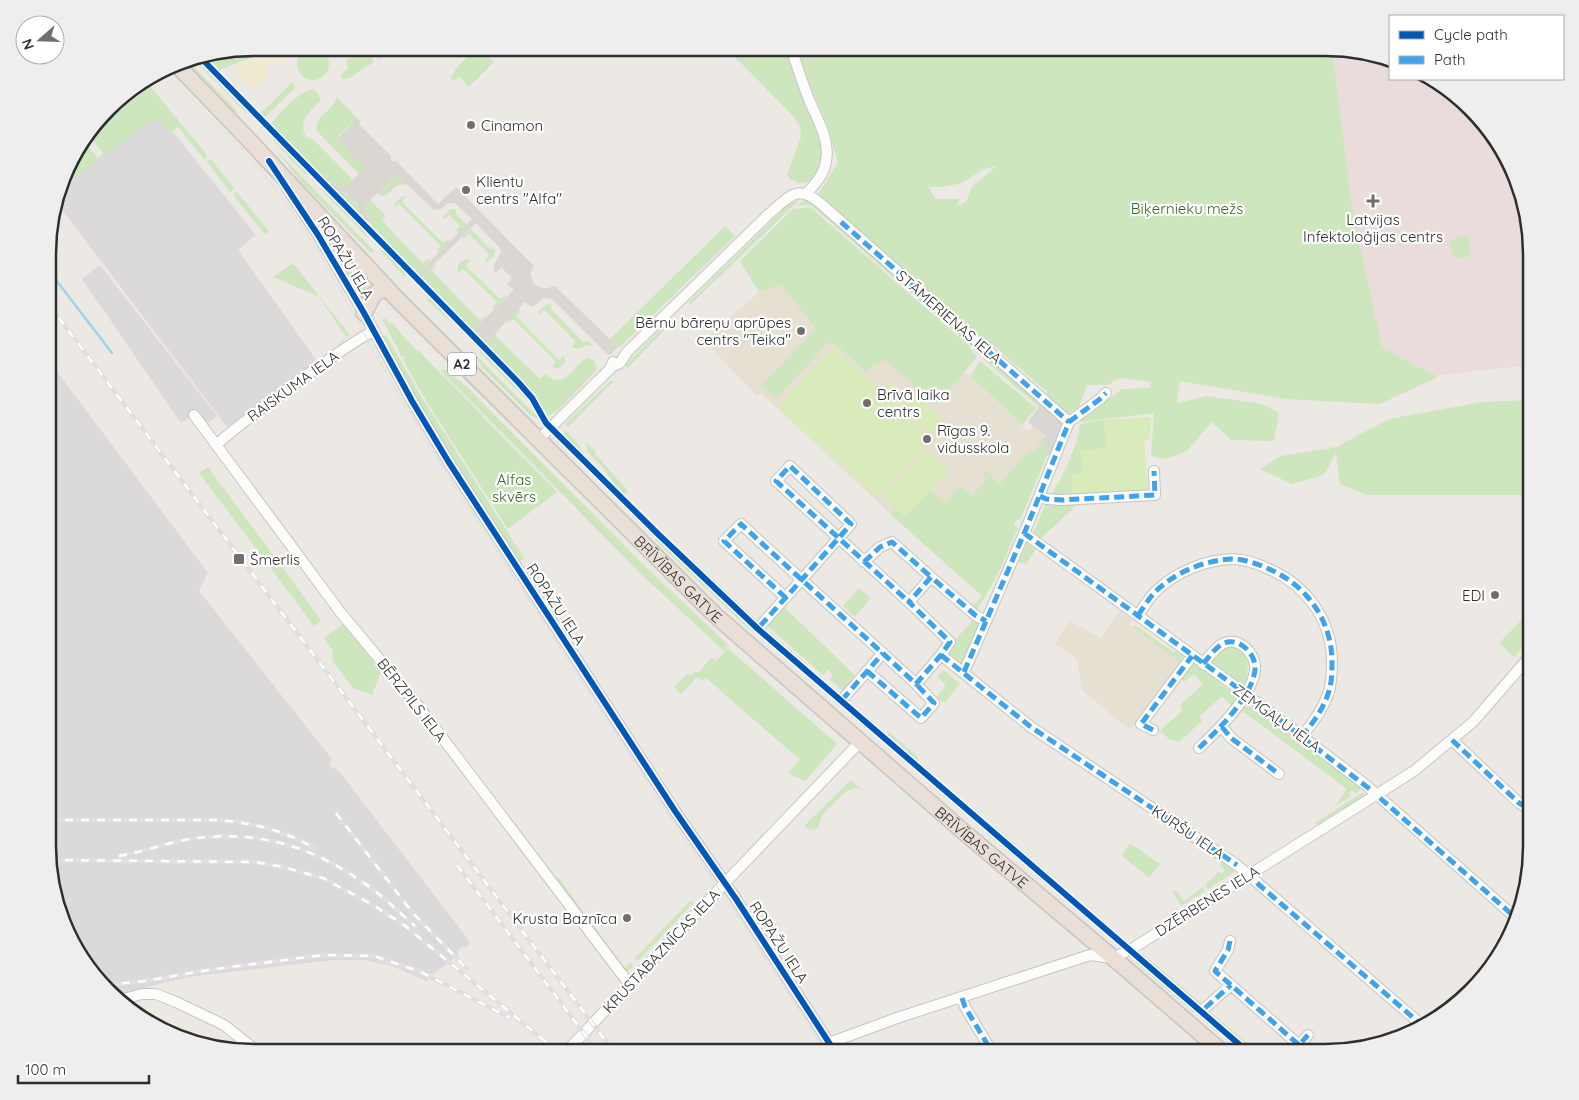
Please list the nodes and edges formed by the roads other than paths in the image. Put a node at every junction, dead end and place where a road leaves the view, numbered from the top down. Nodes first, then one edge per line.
1 (794, 56) edge
2 (180, 70) edge
3 (269, 161) junction
4 (807, 194) junction
5 (386, 287) junction
6 (364, 313) junction
7 (374, 331) junction
8 (1106, 393) dead end
9 (194, 415) dead end
10 (1069, 422) junction
11 (538, 440) junction
12 (216, 445) junction
13 (1154, 471) dead end
14 (1040, 496) junction
15 (1024, 533) junction
16 (838, 539) junction
17 (864, 562) junction
18 (931, 578) junction
19 (801, 581) junction
20 (786, 598) junction
21 (909, 602) junction
22 (1138, 615) junction
23 (986, 621) junction
24 (760, 626) dead end
25 (883, 653) junction
26 (941, 655) junction
27 (1192, 656) junction
28 (1203, 664) junction
29 (1523, 664) edge
30 (867, 671) junction
31 (964, 672) junction
32 (916, 684) junction
33 (1246, 694) junction
34 (842, 700) dead end
35 (1222, 727) junction
36 (1153, 730) dead end
37 (1302, 736) junction
38 (1452, 740) junction
39 (860, 742) junction
40 (1199, 748) dead end
41 (1279, 774) dead end
42 (1376, 794) junction
43 (1523, 805) edge
44 (1249, 875) junction
45 (724, 884) junction
46 (1511, 914) edge
47 (1230, 941) dead end
48 (1112, 958) junction
49 (630, 985) junction
50 (1231, 985) junction
51 (128, 998) edge
52 (962, 998) junction
53 (1204, 1008) dead end
54 (1417, 1021) edge
55 (1308, 1035) dead end
56 (247, 1043) edge
57 (829, 1043) joint
58 (574, 1044) edge
59 (987, 1044) edge
60 (1213, 1044) edge
61 (1298, 1044) edge
62 (1300, 1044) edge

1 - 4 street
2 - 3 highway, BRĪVĪBAS GATVE / A2
3 - 5 highway, BRĪVĪBAS GATVE / A2
3 - 6 street, ROPAŽU IELA
4 - 10 street, STĀMERIENAS IELA
4 - 11 street
5 - 6 highway
5 - 11 highway, BRĪVĪBAS GATVE / A2
6 - 7 street, ROPAŽU IELA
7 - 12 street, RAISKUMA IELA
7 - 45 street, ROPAŽU IELA
8 - 10 street
9 - 12 street, BĒRZPILS IELA
10 - 14 street
11 - 39 highway, BRĪVĪBAS GATVE / A2
12 - 49 street, BĒRZPILS IELA
13 - 14 street
14 - 15 street
15 - 22 street, ZEMGAĻU IELA
15 - 23 street
16 - 16 street
16 - 17 street
16 - 19 street
17 - 18 street
17 - 21 street
18 - 21 street
18 - 23 street
19 - 20 street
19 - 20 street
19 - 25 street
20 - 24 street
21 - 26 street
22 - 27 street, ZEMGAĻU IELA
22 - 37 street
23 - 31 street
25 - 30 street
25 - 32 street
26 - 31 street, KURŠU IELA
26 - 32 street
27 - 28 street, ZEMGAĻU IELA
27 - 36 street
28 - 33 street, ZEMGAĻU IELA
28 - 33 street
29 - 38 street, DZĒRBENES IELA
30 - 32 street
30 - 34 street
31 - 44 street, KURŠU IELA
33 - 35 street
33 - 37 street, ZEMGAĻU IELA
35 - 40 street
35 - 41 street
37 - 42 street, ZEMGAĻU IELA
38 - 42 street, DZĒRBENES IELA
38 - 43 street
39 - 45 street, KRUSTABAZNĪCAS IELA
39 - 48 highway, BRĪVĪBAS GATVE / A2
42 - 44 street, DZĒRBENES IELA
42 - 46 street, ZEMGAĻU IELA
44 - 48 street, DZĒRBENES IELA
44 - 54 street, KURŠU IELA
45 - 49 street, KRUSTABAZNĪCAS IELA
45 - 57 street, ROPAŽU IELA
47 - 50 street
48 - 52 street
48 - 60 highway, BRĪVĪBAS GATVE / A2
49 - 58 street, KRUSTABAZNĪCAS IELA
50 - 53 street
50 - 61 street
51 - 56 street
52 - 57 street
52 - 59 street
55 - 62 street

